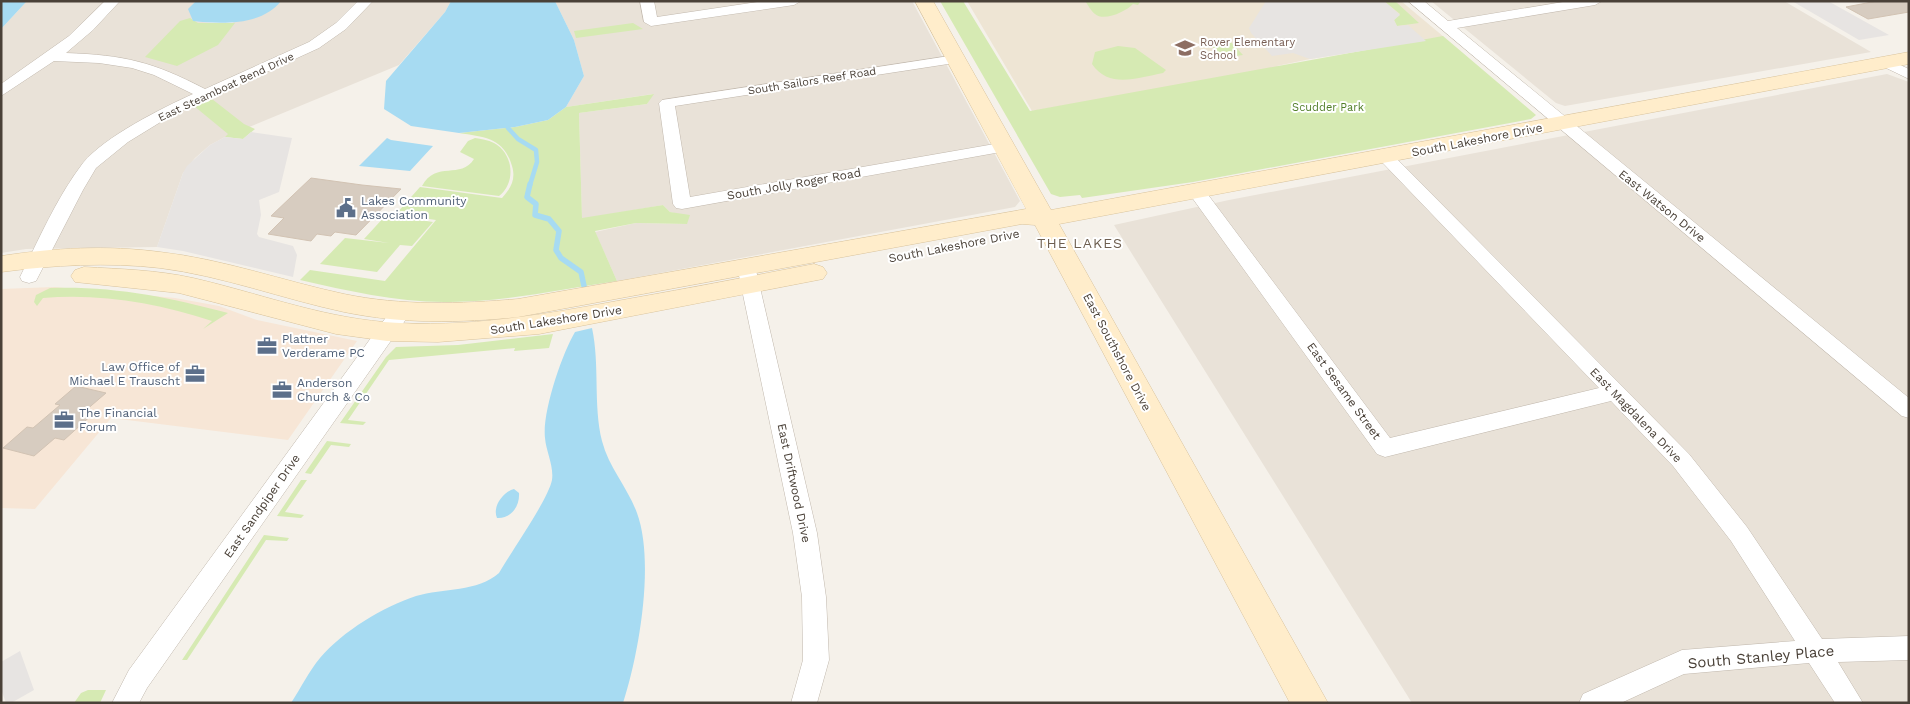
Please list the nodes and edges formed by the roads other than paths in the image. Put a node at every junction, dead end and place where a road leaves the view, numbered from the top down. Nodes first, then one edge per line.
1 (113, 1) edge
2 (366, 1) edge
3 (647, 1) edge
4 (794, 1) edge
5 (924, 1) edge
6 (1415, 1) edge
7 (1595, 1) edge
8 (1445, 26) junction
9 (54, 57) junction
10 (1909, 58) edge
11 (956, 59) junction
12 (1887, 62) junction
13 (1909, 75) edge
14 (1, 91) edge
15 (204, 94) junction
16 (667, 103) joint
17 (1562, 124) junction
18 (1006, 147) junction
19 (1386, 157) junction
20 (1197, 192) junction
21 (1045, 219) junction
22 (1, 264) edge
23 (34, 268) junction
24 (748, 276) junction
25 (1, 281) edge
26 (278, 287) junction
27 (255, 305) junction
28 (402, 310) junction
29 (386, 332) junction
30 (1615, 392) junction
31 (1909, 410) edge
32 (1909, 648) edge
33 (1814, 651) junction
34 (125, 703) edge
35 (804, 703) edge
36 (1310, 703) edge
37 (1592, 703) edge
38 (1850, 703) edge

1 - 9 street
2 - 15 street, East Steamboat Bend Drive
3 - 4 street
5 - 11 street, East Southshore Drive
6 - 8 street, East Watson Drive
7 - 8 street
8 - 17 street, East Watson Drive
9 - 14 street
9 - 15 street
10 - 12 street, South Lakeshore Drive
11 - 16 street, South Sailors Reef Road
11 - 18 street, East Southshore Drive
12 - 13 street
12 - 17 street, South Lakeshore Drive
15 - 23 street, East Steamboat Bend Drive
16 - 18 street, South Jolly Roger Road
17 - 19 street, South Lakeshore Drive
17 - 31 street, East Watson Drive
18 - 21 street, East Southshore Drive
19 - 20 street, South Lakeshore Drive
19 - 30 street, East Magdalena Drive
20 - 21 street, South Lakeshore Drive
20 - 30 street, East Sesame Street
21 - 24 street, South Lakeshore Drive
21 - 36 street, East Southshore Drive
22 - 23 street, South Lakeshore Drive
23 - 25 street, South Lakeshore Drive
23 - 26 street, South Lakeshore Drive
23 - 27 street, South Lakeshore Drive
24 - 28 street, South Lakeshore Drive
24 - 29 street, South Lakeshore Drive
24 - 35 street, East Driftwood Drive
26 - 27 street
26 - 28 street, South Lakeshore Drive
27 - 29 street, South Lakeshore Drive
28 - 29 street, East Sandpiper Drive
29 - 34 street, East Sandpiper Drive
30 - 33 street, East Magdalena Drive
32 - 33 street, South Stanley Place
33 - 37 street, South Stanley Place
33 - 38 street, East Magdalena Drive

